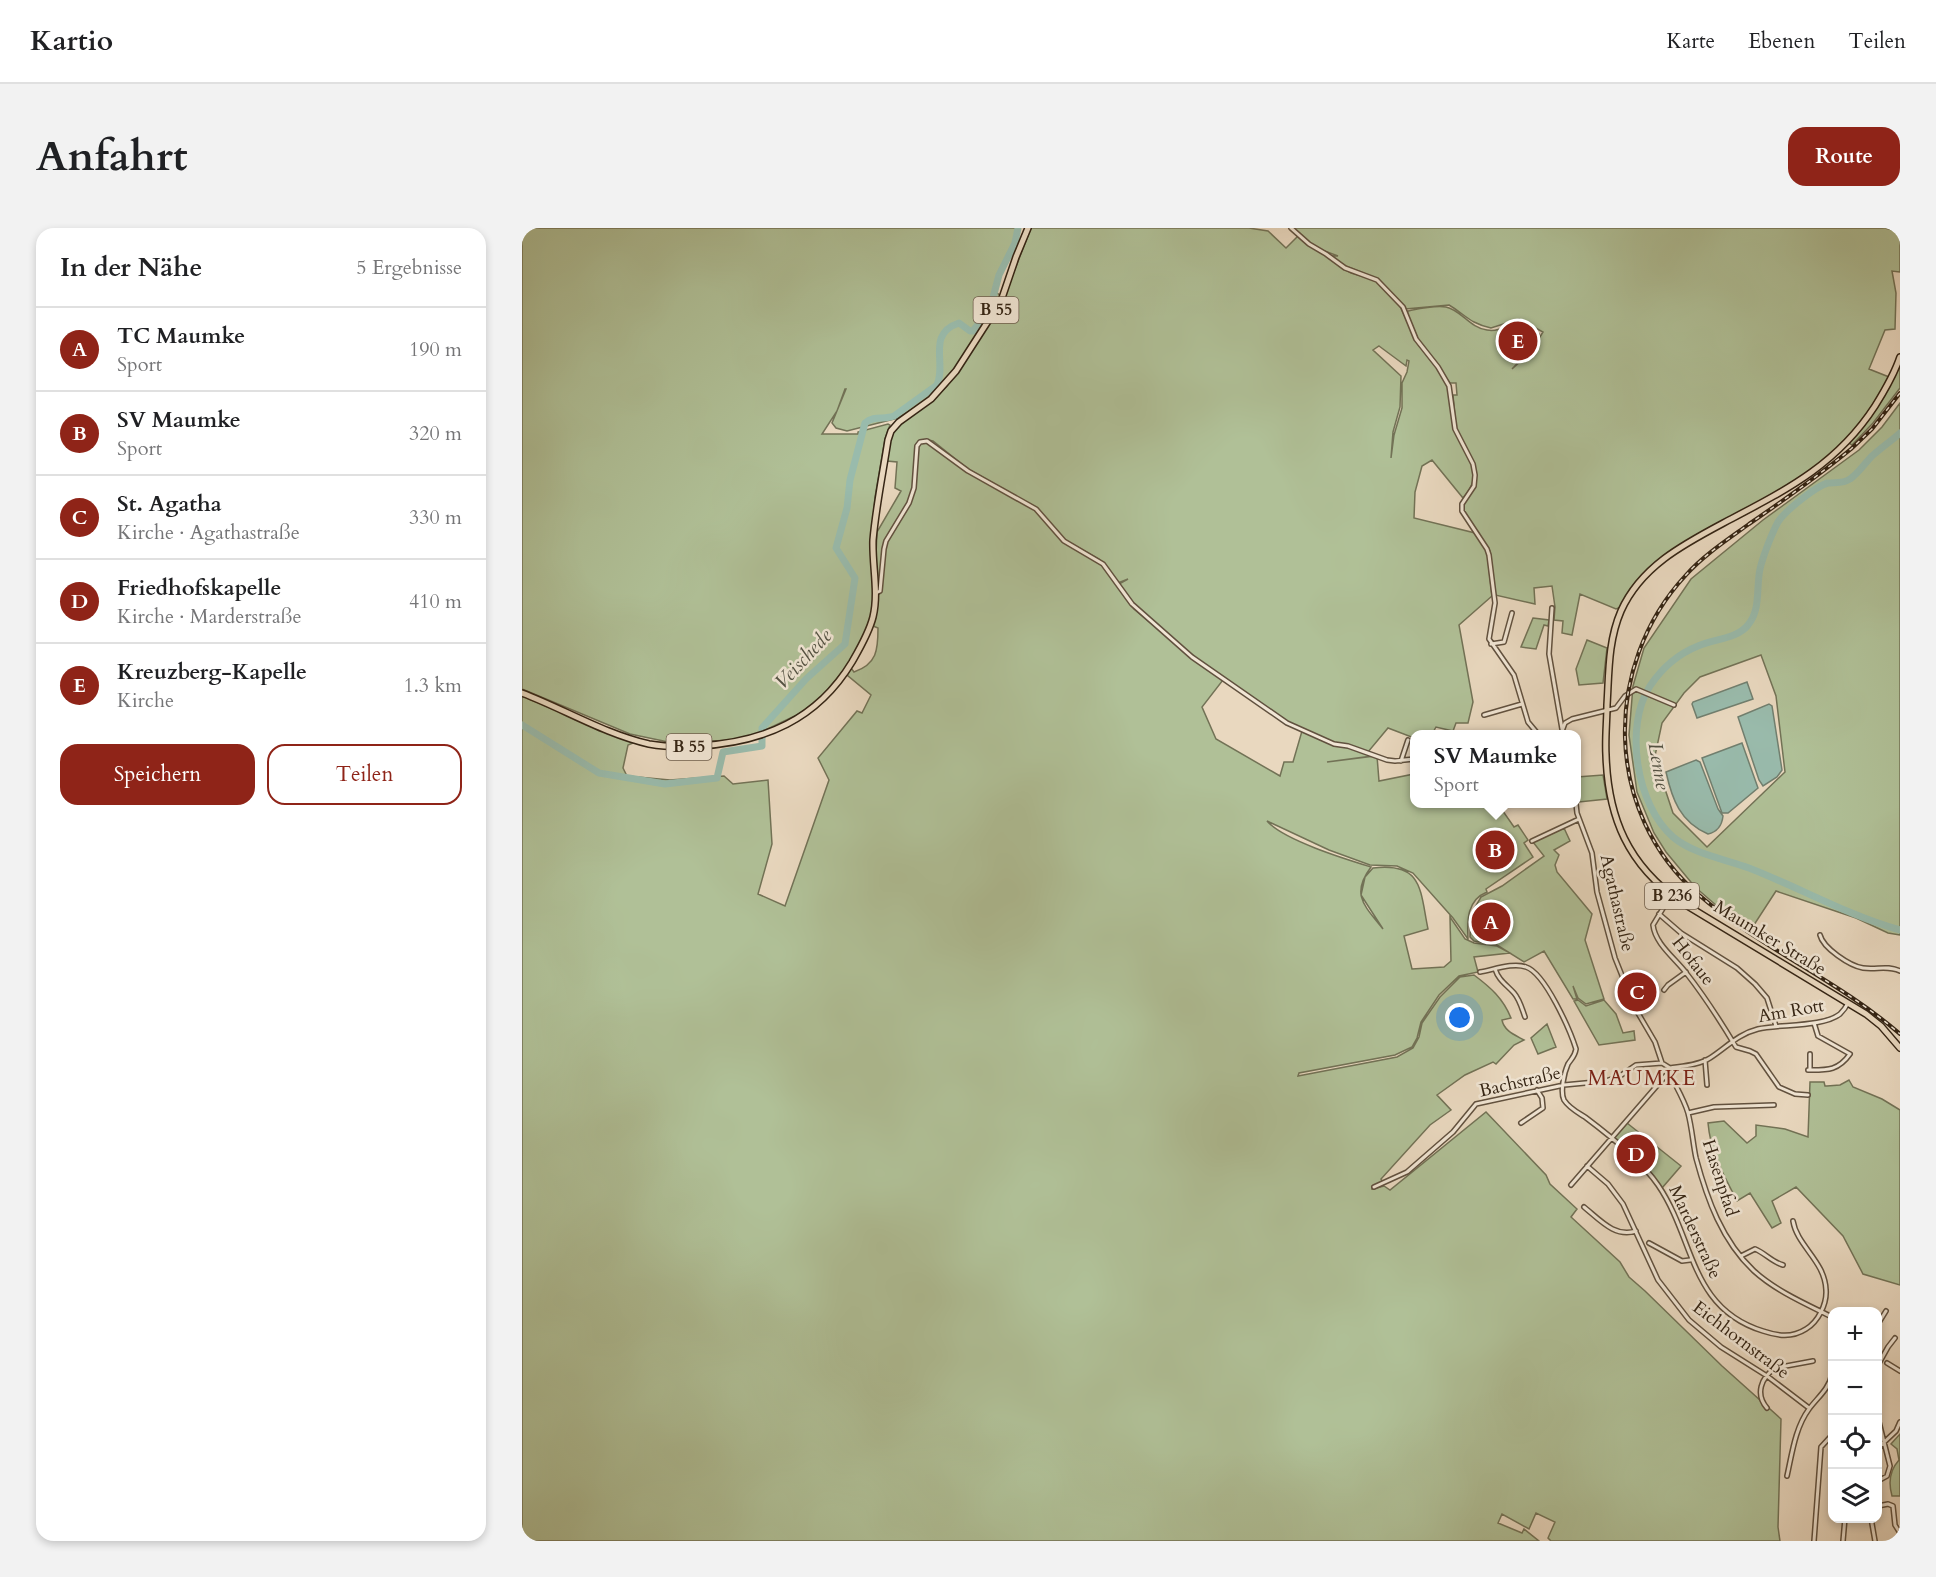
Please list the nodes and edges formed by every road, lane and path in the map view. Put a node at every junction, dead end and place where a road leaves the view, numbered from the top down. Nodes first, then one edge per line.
1 (1028, 228) edge
2 (1291, 228) edge
3 (1900, 357) edge
4 (875, 594) junction
5 (1552, 608) dead end
6 (1512, 613) dead end
7 (1491, 644) junction
8 (522, 693) edge
9 (1522, 704) junction
10 (1674, 705) dead end
11 (1607, 711) junction
12 (1484, 715) dead end
13 (1562, 729) joint
14 (1534, 730) edge
15 (1408, 740) dead end
16 (1410, 760) edge
17 (1401, 761) junction
18 (1577, 808) edge
19 (1579, 819) junction
20 (1532, 841) dead end
21 (1671, 895) junction
22 (1659, 914) junction
23 (1820, 935) dead end
24 (1495, 969) junction
25 (1900, 971) edge
26 (1480, 972) dead end
27 (1686, 972) junction
28 (1664, 990) dead end
29 (1848, 1003) junction
30 (1525, 1017) dead end
31 (1814, 1023) junction
32 (1776, 1026) junction
33 (1732, 1041) junction
34 (1900, 1048) edge
35 (1810, 1054) dead end
36 (1706, 1060) junction
37 (1662, 1063) junction
38 (1669, 1070) junction
39 (1564, 1085) junction
40 (1707, 1085) dead end
41 (1536, 1090) junction
42 (1808, 1095) dead end
43 (1774, 1105) dead end
44 (1688, 1113) junction
45 (1521, 1123) dead end
46 (1610, 1138) junction
47 (1587, 1166) junction
48 (1571, 1185) dead end
49 (1374, 1187) dead end
50 (1584, 1207) dead end
51 (1793, 1221) dead end
52 (1636, 1231) junction
53 (1649, 1243) dead end
54 (1742, 1256) junction
55 (1691, 1260) junction
56 (1783, 1265) dead end
57 (1821, 1311) junction
58 (1886, 1311) dead end
59 (1828, 1314) edge
60 (1882, 1318) edge
61 (1895, 1338) dead end
62 (1880, 1361) edge
63 (1813, 1362) dead end
64 (1887, 1363) dead end
65 (1900, 1371) edge
66 (1767, 1376) junction
67 (1828, 1384) edge
68 (1767, 1408) dead end
69 (1809, 1408) junction
70 (1900, 1422) edge
71 (1882, 1434) edge
72 (1828, 1440) edge
73 (1884, 1442) junction
74 (1787, 1476) dead end
75 (1882, 1479) edge
76 (1882, 1505) edge
77 (1845, 1523) edge
78 (1872, 1523) edge
79 (1900, 1533) edge
80 (1814, 1541) edge
81 (1843, 1541) edge
82 (1875, 1541) edge

1 - 4 main road, B 55
2 - 7 street
3 - 11 main road, Maumker Straße / B 236
4 - 8 main road, B 55
4 - 17 street
5 - 13 street
6 - 7 street
7 - 9 street
9 - 12 street
9 - 14 street
10 - 11 street
11 - 13 street
11 - 21 main road, Maumker Straße / B 236
15 - 17 street
16 - 17 street
18 - 19 street, Agathastraße
19 - 20 street
19 - 37 street, Agathastraße
21 - 22 street
21 - 29 main road, Maumker Straße / B 236
22 - 27 street, Hofaue
22 - 32 street
23 - 25 street
24 - 26 street
24 - 30 street
24 - 39 street
27 - 28 street
27 - 33 street, Hofaue
29 - 31 street, Am Rott
29 - 34 main road, Maumker Straße / B 236
31 - 32 street, Am Rott
31 - 35 street
32 - 33 street, Am Rott
33 - 36 street, Am Rott
33 - 42 street
36 - 38 street, Am Rott
36 - 40 street
37 - 38 street
37 - 39 street, Bachstraße
38 - 44 street, Hasenpfad
38 - 46 street
39 - 41 street, Bachstraße
39 - 46 street, Marderstraße
41 - 45 street
41 - 49 street, Bachstraße
43 - 44 street
44 - 54 street, Hasenpfad
46 - 47 street
46 - 55 street, Marderstraße
47 - 48 street
47 - 52 street, Eichhornstraße
50 - 52 street
51 - 57 street
52 - 66 street, Eichhornstraße
53 - 55 street
54 - 56 street
54 - 57 street, Hasenpfad
55 - 57 street, Marderstraße
57 - 59 street, Hasenpfad
58 - 60 street
61 - 62 street
63 - 66 street
64 - 65 street
66 - 68 street
66 - 69 street, Eichhornstraße
67 - 69 street
69 - 74 street
70 - 73 street
71 - 73 street
72 - 80 street
73 - 75 street
76 - 79 street
77 - 81 street
78 - 82 street

